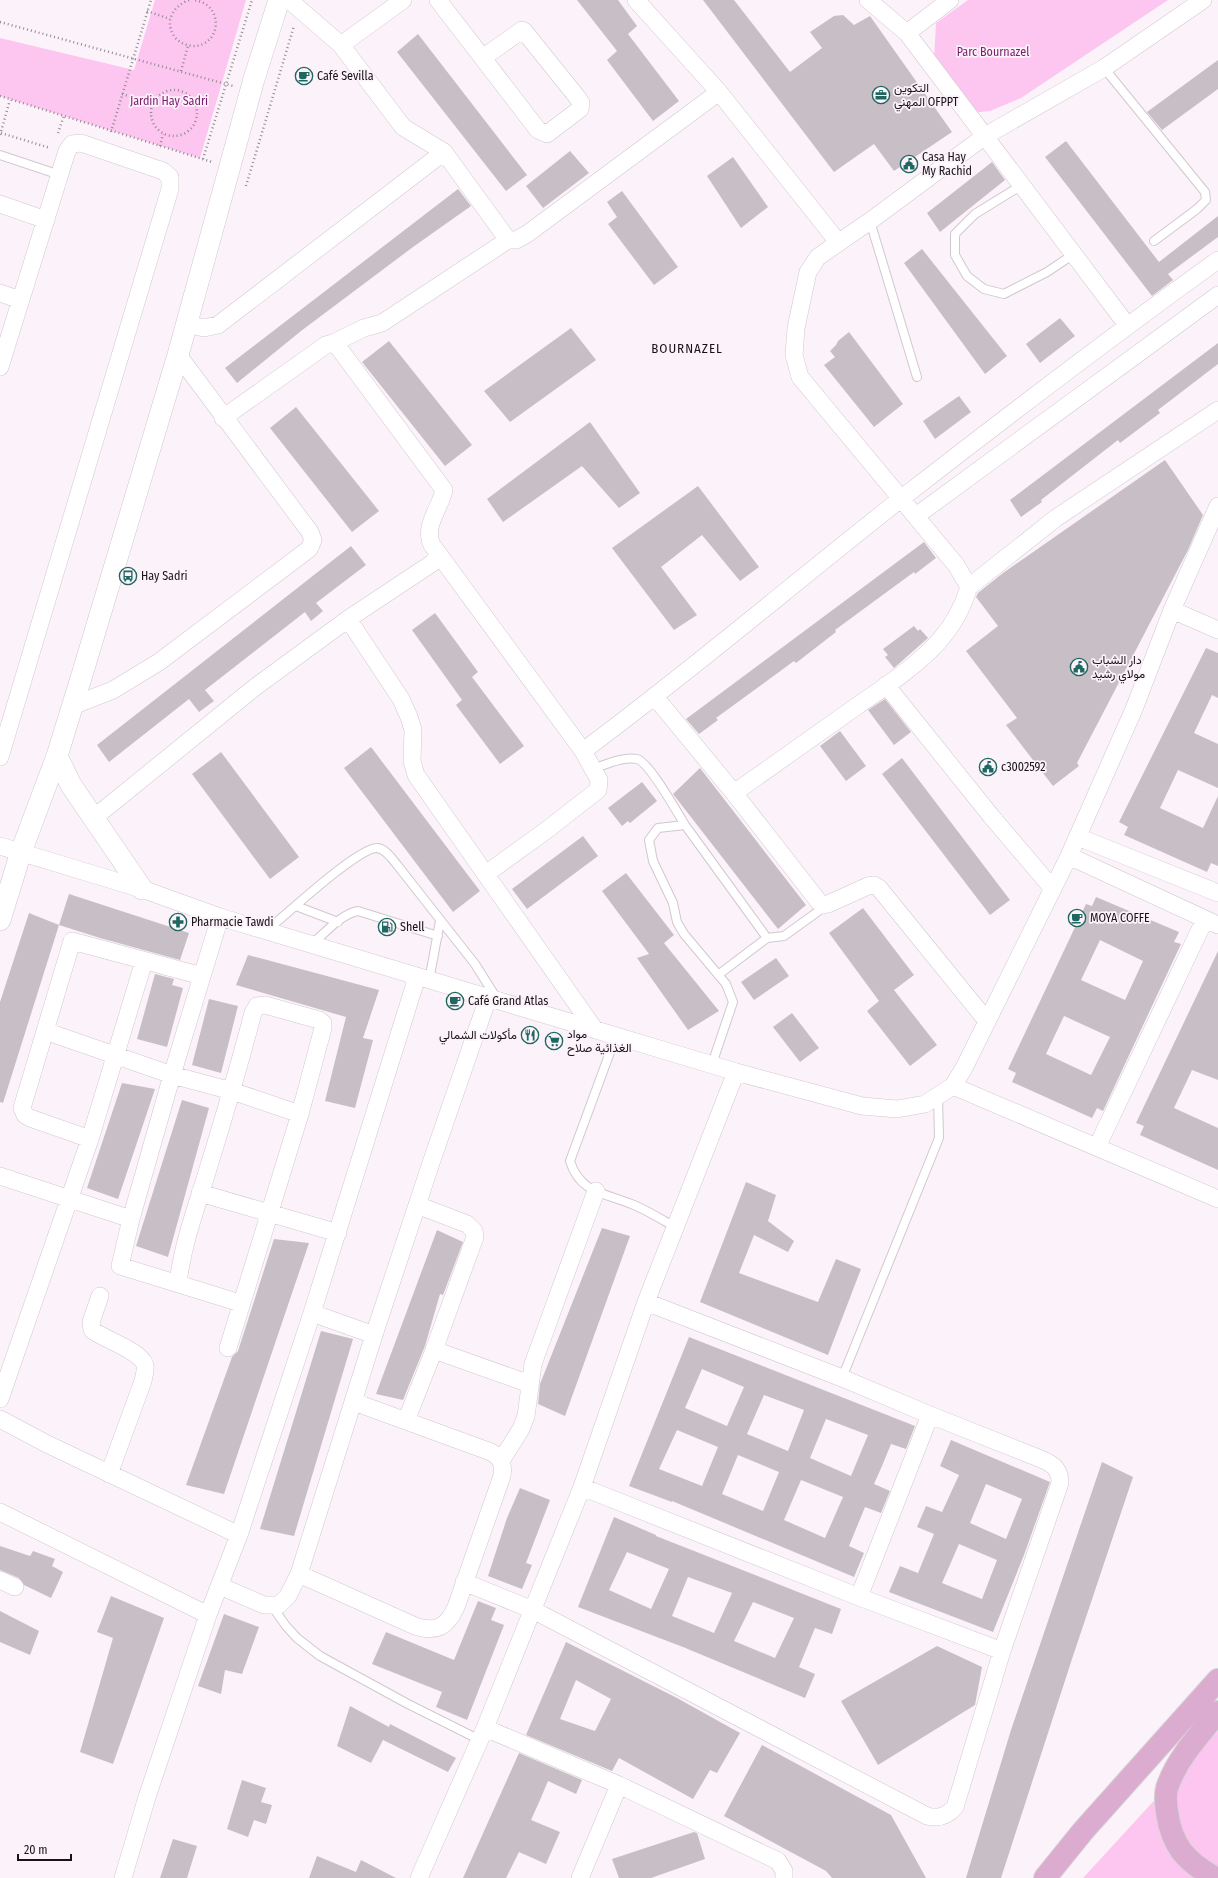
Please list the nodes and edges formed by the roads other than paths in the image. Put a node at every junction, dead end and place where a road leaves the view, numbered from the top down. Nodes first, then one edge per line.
1 (279, 0) edge
2 (402, 0) edge
3 (438, 0) edge
4 (636, 0) edge
5 (868, 0) edge
6 (950, 0) edge
7 (1203, 0) edge
8 (294, 4) edge
9 (907, 33) junction
10 (341, 45) junction
11 (484, 57) junction
12 (1104, 68) junction
13 (719, 92) junction
14 (985, 136) junction
15 (444, 152) junction
16 (0, 155) edge
17 (60, 175) junction
18 (1022, 185) junction
19 (0, 204) edge
20 (46, 220) junction
21 (870, 221) junction
22 (508, 240) junction
23 (1154, 241) dead end
24 (838, 242) junction
25 (1074, 254) junction
26 (1218, 260) edge
27 (0, 293) edge
28 (1218, 295) edge
29 (21, 300) junction
30 (186, 324) junction
31 (1127, 325) junction
32 (333, 343) junction
33 (178, 355) junction
34 (0, 367) edge
35 (917, 377) dead end
36 (1218, 410) edge
37 (223, 418) junction
38 (902, 498) junction
39 (1218, 506) edge
40 (916, 516) junction
41 (440, 558) junction
42 (969, 587) junction
43 (1172, 610) junction
44 (348, 619) junction
45 (1218, 630) edge
46 (886, 685) junction
47 (655, 697) junction
48 (72, 706) junction
49 (583, 751) junction
50 (57, 756) junction
51 (0, 757) edge
52 (592, 769) junction
53 (734, 793) junction
54 (95, 817) junction
55 (685, 825) junction
56 (1078, 837) junction
57 (0, 846) edge
58 (21, 852) junction
59 (1069, 856) junction
60 (486, 874) junction
61 (1216, 886) edge
62 (142, 888) junction
63 (1052, 889) junction
64 (828, 904) junction
65 (296, 906) junction
66 (220, 917) junction
67 (0, 920) edge
68 (338, 922) junction
69 (440, 922) junction
70 (1212, 922) edge
71 (266, 931) junction
72 (438, 936) junction
73 (767, 938) junction
74 (312, 945) junction
75 (144, 961) junction
76 (718, 975) junction
77 (202, 976) junction
78 (423, 979) junction
79 (493, 1000) junction
80 (987, 1021) junction
81 (595, 1030) junction
82 (45, 1031) junction
83 (616, 1036) junction
84 (115, 1054) junction
85 (712, 1064) junction
86 (736, 1072) junction
87 (172, 1075) junction
88 (953, 1086) junction
89 (232, 1091) junction
90 (938, 1095) junction
91 (300, 1114) junction
92 (90, 1139) junction
93 (1097, 1147) junction
94 (0, 1176) edge
95 (596, 1191) junction
96 (200, 1193) junction
97 (70, 1198) junction
98 (1218, 1199) edge
99 (417, 1205) junction
100 (268, 1214) junction
101 (131, 1219) junction
102 (675, 1227) junction
103 (338, 1233) junction
104 (178, 1284) junction
105 (100, 1296) dead end
106 (646, 1302) junction
107 (240, 1303) junction
108 (312, 1313) junction
109 (374, 1335) junction
110 (228, 1348) dead end
111 (434, 1350) junction
112 (842, 1378) junction
113 (530, 1384) junction
114 (0, 1399) edge
115 (354, 1402) junction
116 (930, 1415) junction
117 (0, 1419) edge
118 (406, 1421) junction
119 (501, 1461) junction
120 (109, 1474) junction
121 (582, 1487) junction
122 (0, 1512) edge
123 (239, 1536) junction
124 (299, 1574) junction
125 (464, 1582) junction
126 (220, 1586) junction
127 (859, 1597) junction
128 (272, 1606) junction
129 (533, 1610) junction
130 (208, 1615) junction
131 (1002, 1651) junction
132 (1218, 1680) edge
133 (1191, 1710) junction
134 (1218, 1712) edge
135 (482, 1734) junction
136 (619, 1785) junction
137 (123, 1878) edge
138 (419, 1878) edge
139 (580, 1878) edge
140 (784, 1878) edge
141 (1044, 1878) edge
142 (1062, 1878) edge
143 (1215, 1878) edge

1 - 30 street
2 - 10 street
3 - 11 street
4 - 13 street
5 - 9 street
6 - 9 street
7 - 12 street
8 - 10 street
9 - 14 street
10 - 15 street
11 - 11 street
12 - 14 street
12 - 23 lane
13 - 22 street
13 - 24 street
14 - 18 street
14 - 21 street
15 - 22 street
15 - 30 street
16 - 17 lane
17 - 20 street
17 - 51 street
18 - 25 street
18 - 25 lane
19 - 20 street
20 - 29 street
21 - 24 street
21 - 35 lane
22 - 32 street
24 - 38 street
25 - 31 street
26 - 31 street
27 - 29 street
28 - 40 street
29 - 34 street
30 - 33 street
31 - 38 street
32 - 37 street
32 - 41 street
33 - 37 street
33 - 48 street
36 - 42 street
37 - 48 street
38 - 40 street
38 - 47 street
39 - 43 street
40 - 42 street
41 - 44 street
41 - 49 street
42 - 46 street
43 - 45 street
43 - 56 street
44 - 54 street
44 - 60 street
46 - 53 street
46 - 63 street
47 - 49 street
47 - 53 street
48 - 50 street
49 - 52 street
50 - 54 street
50 - 58 street
52 - 55 lane
52 - 60 street
53 - 64 street
54 - 62 street
55 - 73 lane
55 - 76 lane
56 - 59 street
56 - 61 street
57 - 58 street
58 - 62 street
58 - 67 street
59 - 63 street
59 - 70 street
60 - 81 street
62 - 66 street
63 - 80 street
64 - 73 lane
64 - 80 street
65 - 68 lane
65 - 69 lane
65 - 71 lane
66 - 71 street
66 - 77 street
68 - 72 lane
68 - 74 lane
69 - 72 lane
69 - 79 lane
70 - 93 street
71 - 74 street
72 - 78 lane
73 - 76 lane
74 - 78 street
75 - 77 street
75 - 82 street
75 - 84 street
76 - 85 lane
77 - 87 street
78 - 79 street
78 - 103 street
79 - 81 street
79 - 99 street
80 - 88 street
81 - 83 street
82 - 84 street
82 - 92 street
83 - 85 street
83 - 95 lane
84 - 87 street
84 - 92 street
85 - 86 street
86 - 90 street
86 - 102 street
87 - 89 street
87 - 101 street
88 - 90 street
88 - 93 street
89 - 91 street
89 - 91 street
89 - 96 street
90 - 112 lane
91 - 100 street
92 - 97 street
93 - 98 street
94 - 97 street
95 - 102 lane
95 - 113 street
96 - 100 street
96 - 104 street
97 - 101 street
97 - 114 street
99 - 109 street
99 - 111 street
100 - 103 street
100 - 107 street
101 - 104 street
102 - 106 street
103 - 108 street
104 - 107 street
105 - 120 street
106 - 112 street
106 - 121 street
107 - 110 street
108 - 109 street
108 - 123 street
109 - 115 street
111 - 113 street
111 - 118 street
112 - 116 street
113 - 119 street
115 - 118 street
115 - 124 street
116 - 127 street
116 - 131 street
117 - 120 street
118 - 119 street
119 - 125 street
120 - 123 street
121 - 127 street
121 - 129 street
122 - 130 street
123 - 126 street
124 - 125 street
124 - 128 street
125 - 129 street
126 - 128 street
126 - 130 street
127 - 131 street
128 - 135 lane
129 - 131 street
129 - 135 street
130 - 137 street
132 - 133 highway
133 - 141 highway
133 - 142 highway
134 - 143 highway
135 - 136 street
135 - 138 street
136 - 139 street
136 - 140 street

